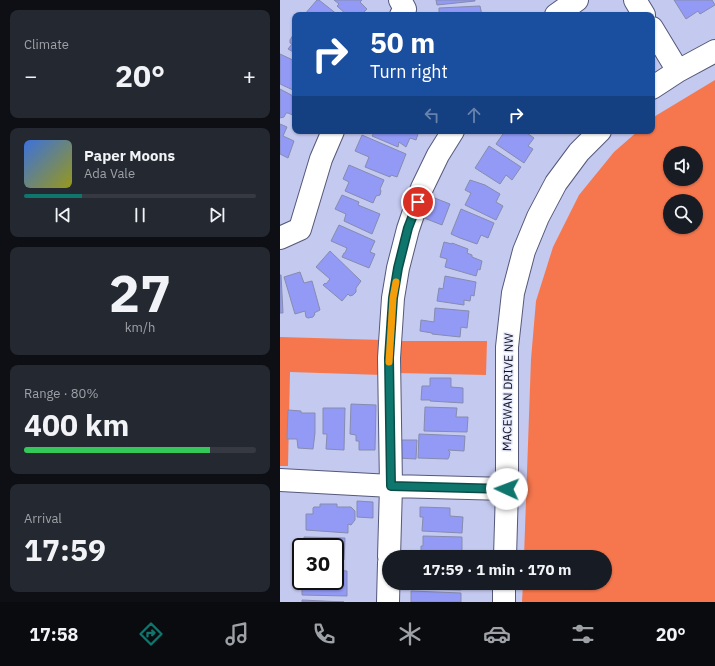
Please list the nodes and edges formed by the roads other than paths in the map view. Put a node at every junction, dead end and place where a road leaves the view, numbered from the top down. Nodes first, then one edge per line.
1 (400, 0) edge
2 (577, 0) edge
3 (635, 0) edge
4 (403, 12) edge
5 (560, 12) edge
6 (642, 12) edge
7 (655, 33) edge
8 (715, 50) edge
9 (678, 71) junction
10 (655, 86) edge
11 (332, 134) edge
12 (451, 134) edge
13 (597, 134) edge
14 (280, 238) edge
15 (280, 480) edge
16 (391, 486) junction
17 (507, 489) junction
18 (389, 550) edge
19 (505, 550) edge
20 (388, 590) edge
21 (504, 590) edge
22 (388, 602) edge
23 (504, 602) edge

1 - 4 street
2 - 5 street
3 - 6 street
7 - 9 street
8 - 9 street
9 - 10 street
11 - 14 street
12 - 16 street
13 - 17 street, MACEWAN DRIVE NW
15 - 16 street
16 - 17 street
16 - 18 street
17 - 19 street, MACEWAN DRIVE NW
20 - 22 street
21 - 23 street

